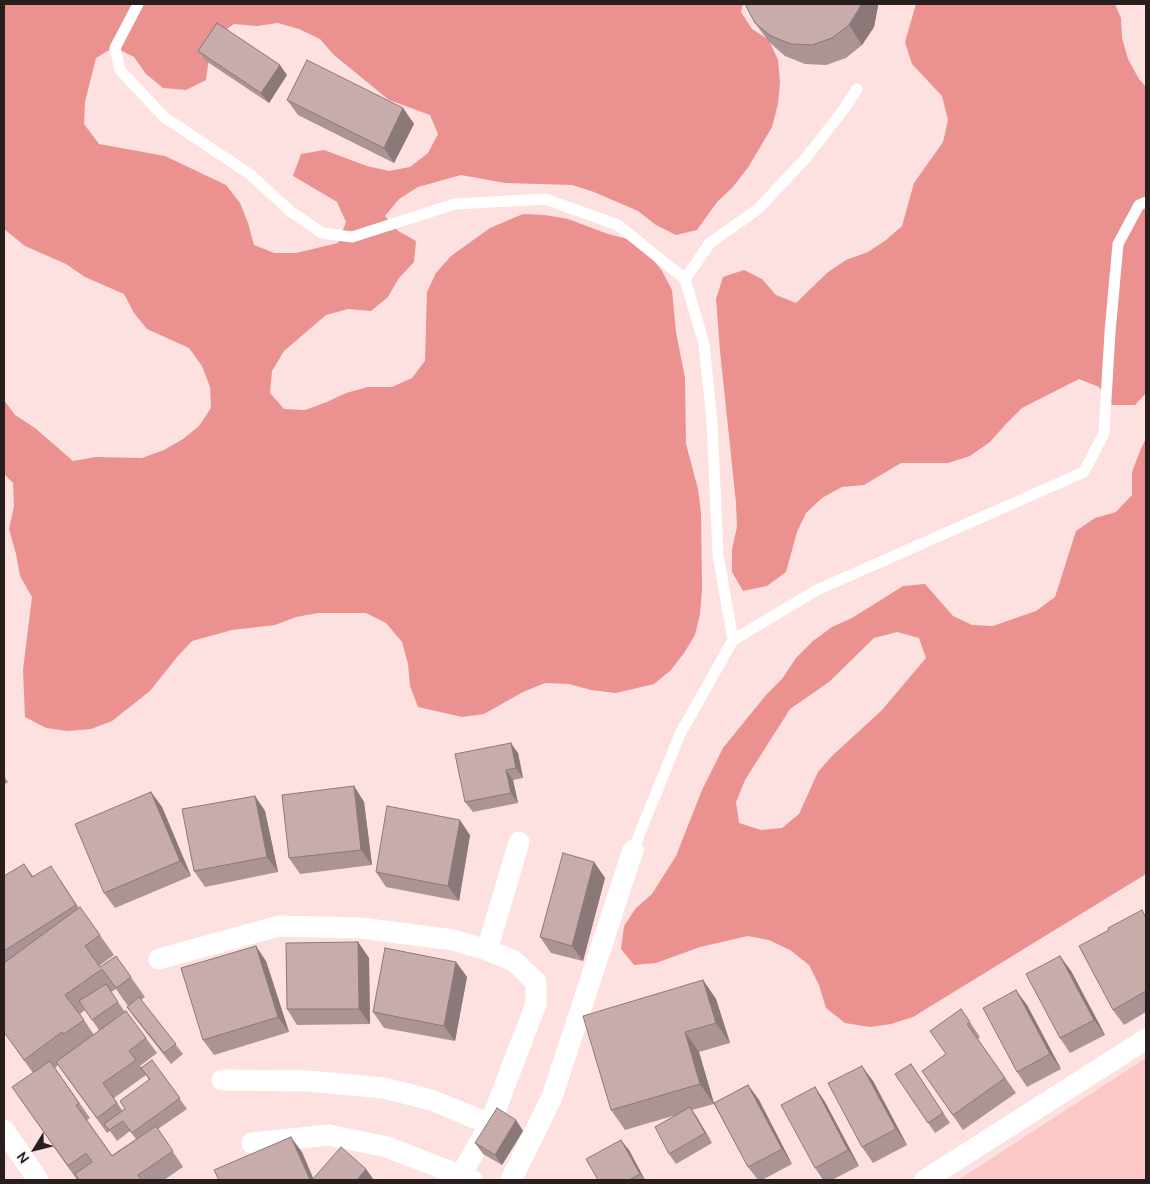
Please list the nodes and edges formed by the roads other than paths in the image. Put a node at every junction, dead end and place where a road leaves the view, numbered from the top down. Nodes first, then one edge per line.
1 (138, 4) edge
2 (857, 89) dead end
3 (1146, 202) edge
4 (684, 279) junction
5 (733, 640) junction
6 (519, 842) dead end
7 (633, 850) joint
8 (487, 950) junction
9 (159, 959) dead end
10 (1146, 1039) edge
11 (222, 1080) dead end
12 (490, 1124) junction
13 (4, 1130) edge
14 (252, 1143) dead end
15 (464, 1179) edge
16 (38, 1180) edge
17 (511, 1180) edge
18 (925, 1180) edge

1 - 4 lane
2 - 4 lane
3 - 5 lane
4 - 5 lane
5 - 7 lane
6 - 8 street
7 - 17 street
8 - 9 street
8 - 12 street
10 - 18 street
11 - 12 street
12 - 15 street
13 - 16 street
14 - 15 street

